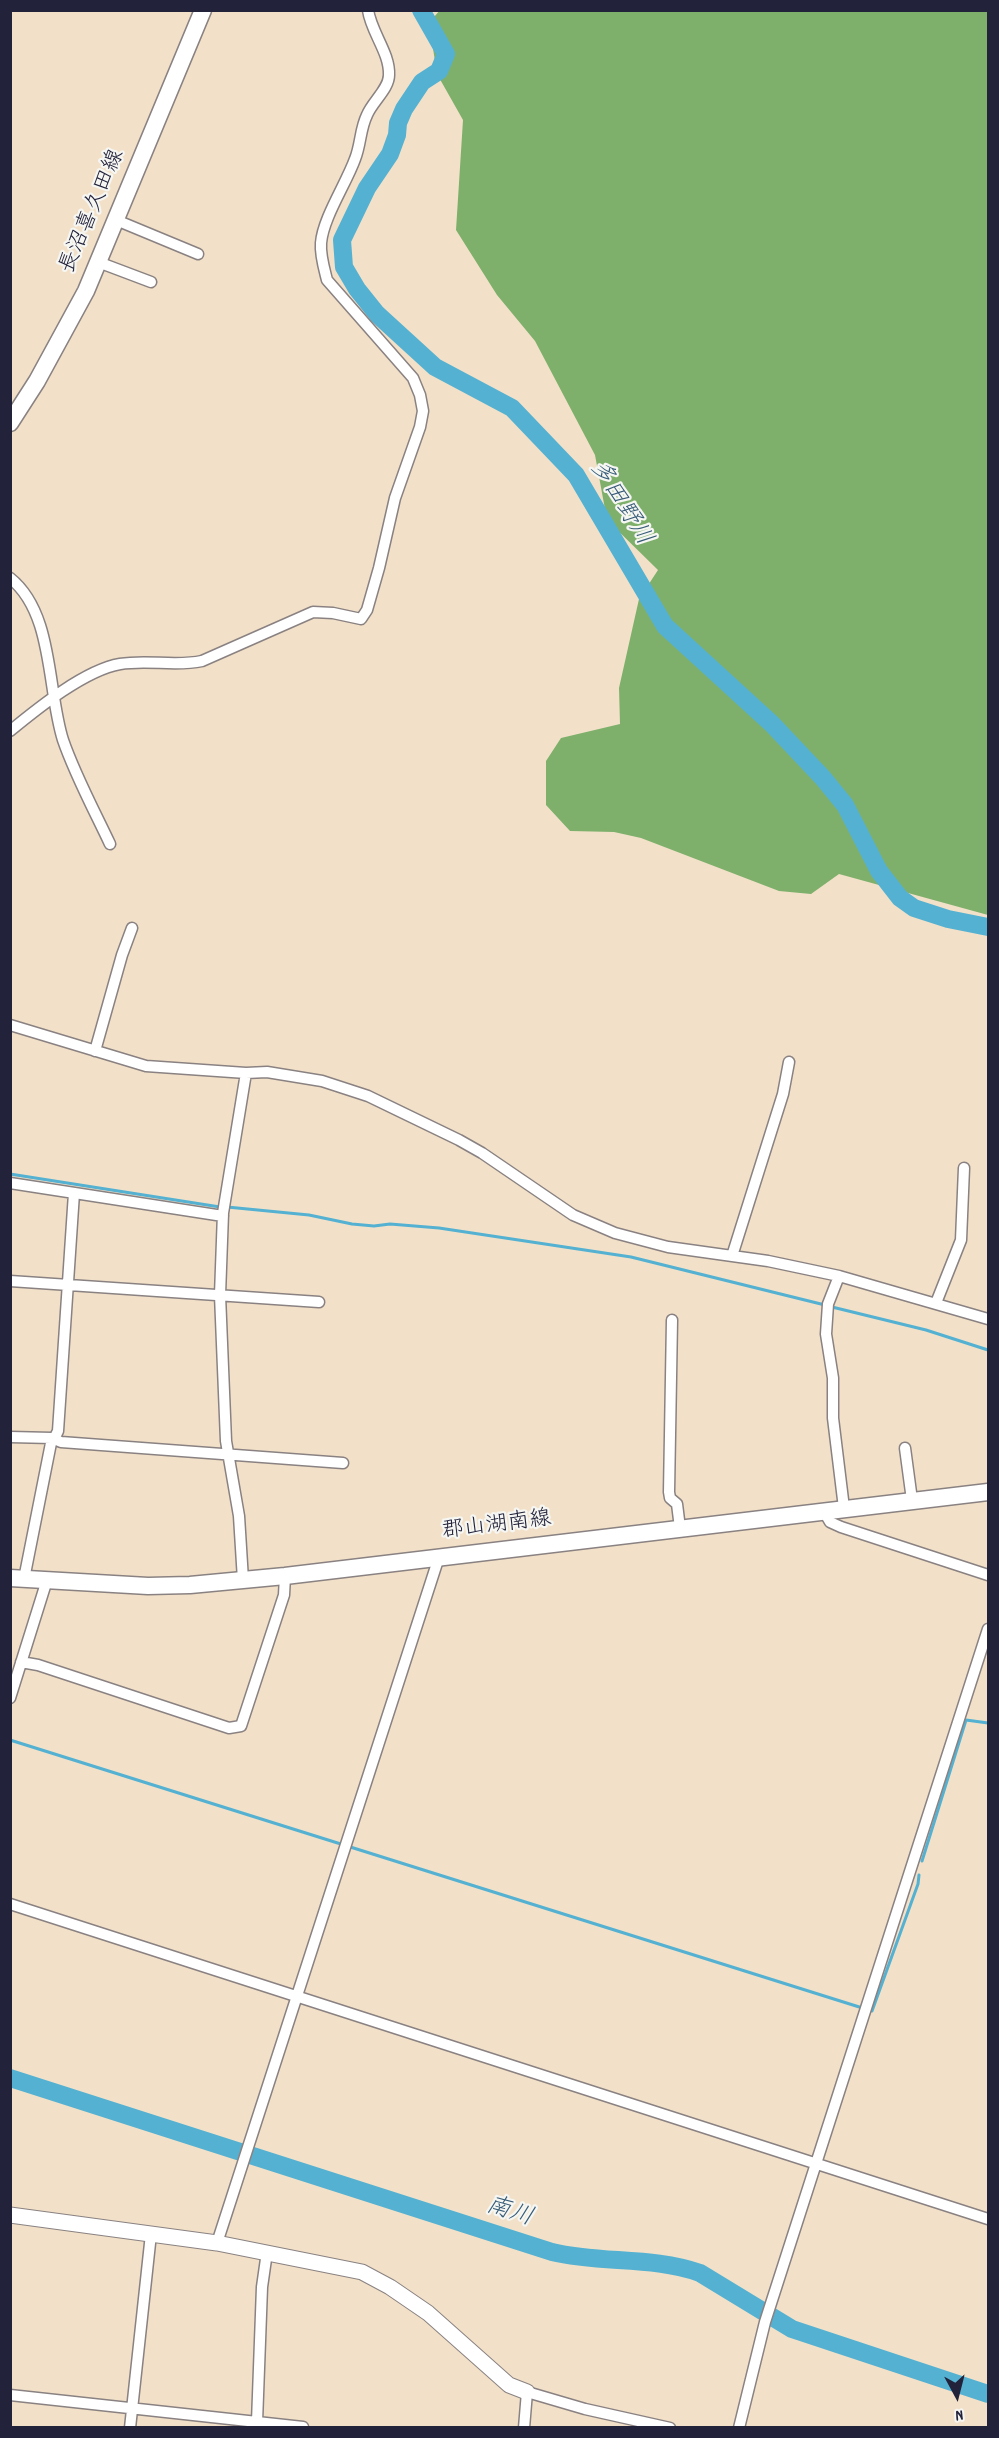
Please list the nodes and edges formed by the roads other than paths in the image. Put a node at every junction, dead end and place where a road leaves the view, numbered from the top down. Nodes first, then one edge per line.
1 (203, 10) edge
2 (368, 10) edge
3 (116, 220) junction
4 (198, 254) dead end
5 (98, 262) junction
6 (151, 282) dead end
7 (10, 423) edge
8 (10, 578) edge
9 (52, 698) junction
10 (10, 731) edge
11 (110, 844) dead end
12 (132, 928) dead end
13 (10, 1025) edge
14 (94, 1051) junction
15 (789, 1062) dead end
16 (246, 1073) junction
17 (964, 1168) dead end
18 (10, 1183) edge
19 (74, 1193) junction
20 (223, 1216) junction
21 (732, 1256) junction
22 (839, 1276) junction
23 (10, 1281) edge
24 (67, 1284) junction
25 (220, 1295) junction
26 (319, 1302) dead end
27 (936, 1303) junction
28 (988, 1319) edge
29 (672, 1320) dead end
30 (10, 1437) edge
31 (52, 1438) junction
32 (905, 1448) dead end
33 (227, 1454) junction
34 (344, 1463) dead end
35 (988, 1492) edge
36 (912, 1500) junction
37 (844, 1508) junction
38 (823, 1510) junction
39 (680, 1528) junction
40 (439, 1557) junction
41 (988, 1575) edge
42 (285, 1576) junction
43 (17, 1579) edge
44 (47, 1580) junction
45 (243, 1580) junction
46 (988, 1629) edge
47 (21, 1662) junction
48 (10, 1698) edge
49 (10, 1904) edge
50 (297, 1996) junction
51 (816, 2163) junction
52 (10, 2215) edge
53 (988, 2219) edge
54 (151, 2234) junction
55 (217, 2243) junction
56 (267, 2252) junction
57 (527, 2392) junction
58 (10, 2395) edge
59 (133, 2408) junction
60 (257, 2422) junction
61 (130, 2427) edge
62 (303, 2427) edge
63 (524, 2427) edge
64 (670, 2427) edge
65 (739, 2427) edge

1 - 3 main road, 長沼喜久田線
2 - 9 street
3 - 4 street
3 - 5 main road, 長沼喜久田線
5 - 6 street
5 - 7 main road, 長沼喜久田線
8 - 9 street
9 - 10 street
9 - 11 street
12 - 14 street
13 - 14 street
14 - 16 street
15 - 21 street
16 - 20 street
16 - 21 street
17 - 27 street
18 - 19 street
19 - 20 street
19 - 24 street
20 - 25 street
21 - 22 street
22 - 27 street
22 - 37 street
23 - 24 street
24 - 25 street
24 - 31 street
25 - 26 street
25 - 33 street
27 - 28 street
29 - 39 street
30 - 31 street
31 - 33 street
31 - 43 street
32 - 36 street
33 - 34 street
33 - 45 street
35 - 36 main road, 郡山湖南線
36 - 37 main road, 郡山湖南線
37 - 38 main road, 郡山湖南線
38 - 39 main road, 郡山湖南線
38 - 41 street
39 - 40 main road, 郡山湖南線
40 - 42 main road, 郡山湖南線
40 - 50 street
42 - 45 main road, 郡山湖南線
42 - 47 street
43 - 44 main road, 郡山湖南線
44 - 45 main road, 郡山湖南線
44 - 47 street
46 - 51 street
47 - 48 street
49 - 50 street
50 - 51 street
50 - 55 street
51 - 53 street
51 - 65 street
52 - 54 street
54 - 55 street
54 - 59 street
55 - 56 street
56 - 57 street
56 - 60 street
57 - 63 street
57 - 64 street
58 - 59 street
59 - 60 street
59 - 61 street
60 - 62 street

